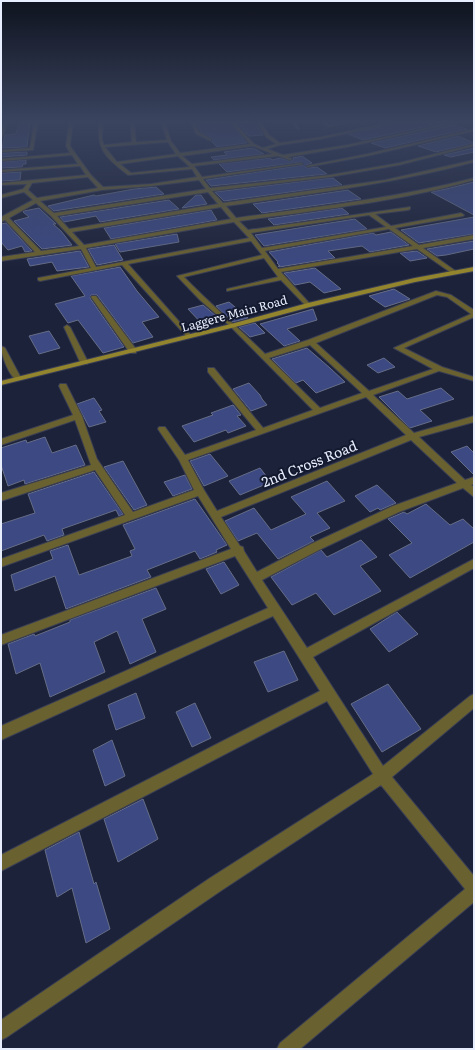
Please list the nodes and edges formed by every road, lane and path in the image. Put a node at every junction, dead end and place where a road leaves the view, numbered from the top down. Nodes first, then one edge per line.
1 (86, 171) edge
2 (126, 171) edge
3 (153, 171) edge
4 (195, 171) edge
5 (246, 171) edge
6 (359, 171) edge
7 (437, 171) edge
8 (322, 172) dead end
9 (89, 176) junction
10 (330, 176) junction
11 (199, 177) junction
12 (474, 179) edge
13 (31, 182) junction
14 (1, 184) edge
15 (354, 187) junction
16 (102, 189) junction
17 (24, 190) junction
18 (209, 190) junction
19 (1, 197) edge
20 (37, 200) junction
21 (222, 205) junction
22 (408, 208) dead end
23 (371, 214) junction
24 (461, 214) dead end
25 (53, 215) junction
26 (3, 218) edge
27 (235, 220) junction
28 (387, 227) junction
29 (68, 231) junction
30 (247, 232) junction
31 (474, 237) edge
32 (253, 239) junction
33 (83, 247) junction
34 (416, 247) junction
35 (262, 250) junction
36 (40, 254) junction
37 (266, 256) junction
38 (1, 259) edge
39 (124, 264) junction
40 (94, 268) junction
41 (474, 270) edge
42 (277, 271) junction
43 (455, 273) junction
44 (282, 278) junction
45 (40, 279) dead end
46 (229, 290) dead end
47 (94, 297) dead end
48 (308, 305) junction
49 (474, 314) edge
50 (233, 326) junction
51 (67, 328) dead end
52 (189, 336) junction
53 (311, 342) junction
54 (1, 348) edge
55 (133, 350) junction
56 (264, 357) junction
57 (84, 362) junction
58 (439, 369) junction
59 (210, 370) dead end
60 (17, 378) junction
61 (474, 379) edge
62 (1, 383) edge
63 (63, 386) dead end
64 (368, 394) junction
65 (319, 412) junction
66 (78, 416) junction
67 (474, 419) edge
68 (162, 429) dead end
69 (262, 432) junction
70 (413, 436) junction
71 (1, 442) edge
72 (183, 459) junction
73 (97, 466) junction
74 (474, 480) edge
75 (463, 484) junction
76 (200, 492) junction
77 (474, 493) edge
78 (1, 497) edge
79 (216, 515) junction
80 (130, 516) junction
81 (239, 550) junction
82 (1, 563) edge
83 (474, 563) edge
84 (255, 578) junction
85 (276, 610) junction
86 (1, 640) edge
87 (305, 655) junction
88 (329, 693) junction
89 (474, 700) edge
90 (1, 733) edge
91 (382, 776) junction
92 (1, 863) edge
93 (474, 888) edge
94 (474, 892) edge
95 (1, 1031) edge
96 (286, 1049) edge

1 - 9 street
2 - 3 street
4 - 11 street
5 - 11 street
6 - 10 street
7 - 15 street
8 - 10 street
9 - 13 street
9 - 16 street
10 - 15 street
10 - 18 street
11 - 16 street
11 - 18 street
12 - 27 street
13 - 14 street
13 - 17 street
15 - 21 street
16 - 20 street
17 - 19 street
17 - 20 street
18 - 21 street
18 - 25 street
20 - 25 street
20 - 26 street
21 - 27 street
21 - 29 street
22 - 23 street
23 - 28 street
23 - 30 street
24 - 28 street
25 - 29 street
26 - 36 street
27 - 30 street
27 - 33 street
28 - 34 street
28 - 35 street
29 - 33 street
30 - 32 street
31 - 34 street
32 - 35 street
32 - 39 street
33 - 36 street
33 - 40 street
34 - 42 street
34 - 43 street
35 - 37 street
36 - 38 street
37 - 42 street
37 - 50 street
39 - 40 street
39 - 52 street
40 - 45 street
41 - 43 street, Laggere Main Road
42 - 44 street
43 - 48 street, Laggere Main Road
44 - 46 street
44 - 48 street
47 - 55 street
48 - 50 street, Laggere Main Road
49 - 53 street
49 - 58 street
50 - 52 street, Laggere Main Road
50 - 56 street
51 - 57 street
52 - 55 street, Laggere Main Road
53 - 56 street
53 - 64 street
54 - 60 street
55 - 57 street, Laggere Main Road
56 - 65 street
57 - 60 street, Laggere Main Road
58 - 61 street
58 - 64 street
59 - 69 street
60 - 62 street, Laggere Main Road
63 - 66 street
64 - 65 street
64 - 70 street
65 - 69 street
66 - 71 street
66 - 73 street
67 - 70 street, 2nd Cross Road
68 - 72 street
69 - 72 street
70 - 75 street
70 - 79 street, 2nd Cross Road
72 - 76 street
73 - 78 street
73 - 80 street
74 - 75 street
75 - 77 street
75 - 84 street
76 - 79 street
76 - 80 street
79 - 81 street
80 - 82 street
81 - 84 street
81 - 86 street
83 - 87 street
84 - 85 street
85 - 87 street
85 - 90 street
87 - 88 street
88 - 91 street
88 - 92 street
89 - 91 street
91 - 93 street
91 - 95 street
94 - 96 street

